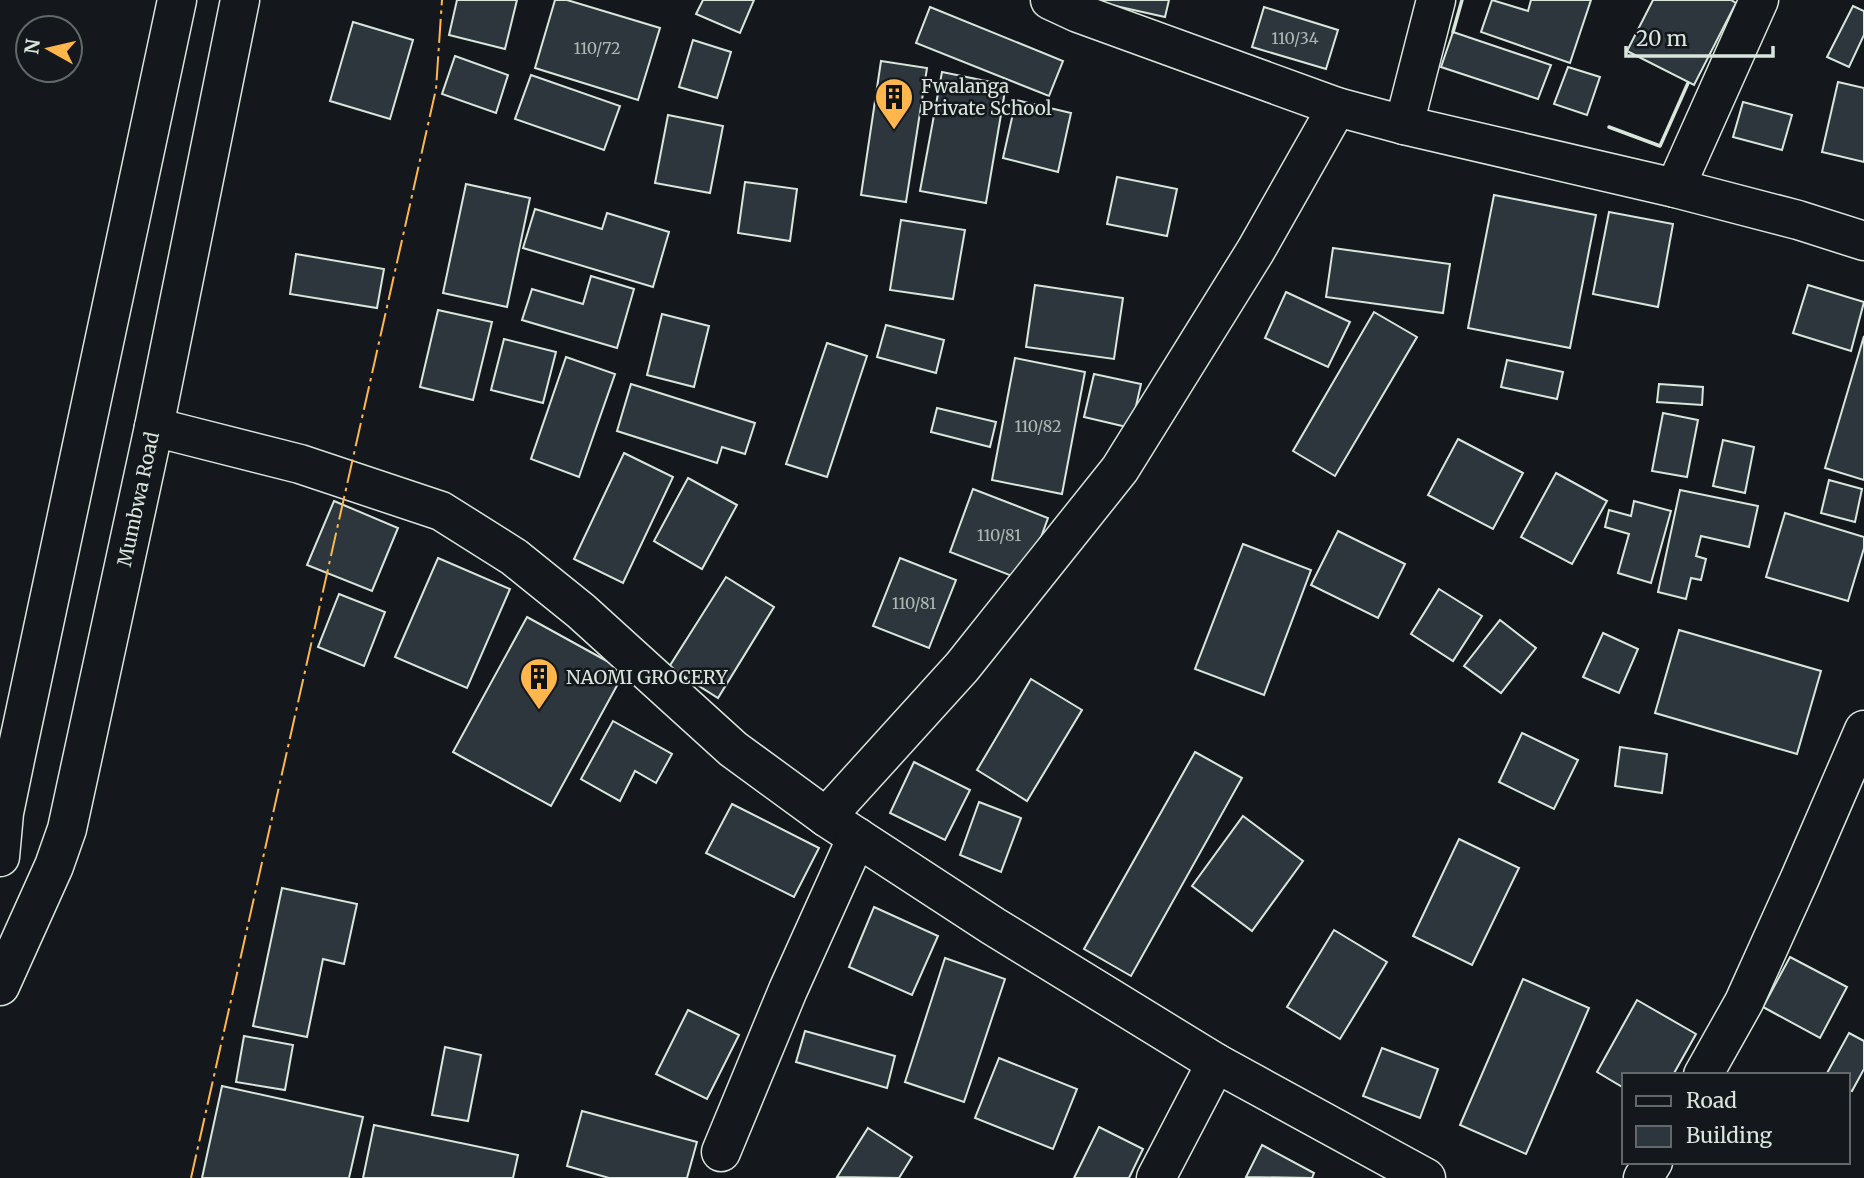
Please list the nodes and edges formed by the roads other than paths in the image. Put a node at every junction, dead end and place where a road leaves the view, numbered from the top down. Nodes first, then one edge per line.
1 (177, 0) edge
2 (240, 0) edge
3 (1050, 0) edge
4 (1436, 0) edge
5 (1759, 0) edge
6 (1337, 107) junction
7 (1404, 125) junction
8 (1675, 188) junction
9 (1864, 241) edge
10 (154, 427) junction
11 (1863, 736) edge
12 (826, 817) junction
13 (857, 837) junction
14 (0, 857) edge
15 (0, 986) edge
16 (1216, 1063) junction
17 (1704, 1073) edge
18 (721, 1152) dead end
19 (1156, 1178) edge
20 (1426, 1178) edge

1 - 14 street
2 - 10 street, Mumbwa Road
3 - 6 street
4 - 7 street
5 - 8 street
6 - 7 street
6 - 12 street
7 - 8 street
8 - 9 street
10 - 12 street
10 - 15 street, Mumbwa Road
11 - 17 street
12 - 13 street
13 - 16 street
13 - 18 street
16 - 19 street
16 - 20 street

